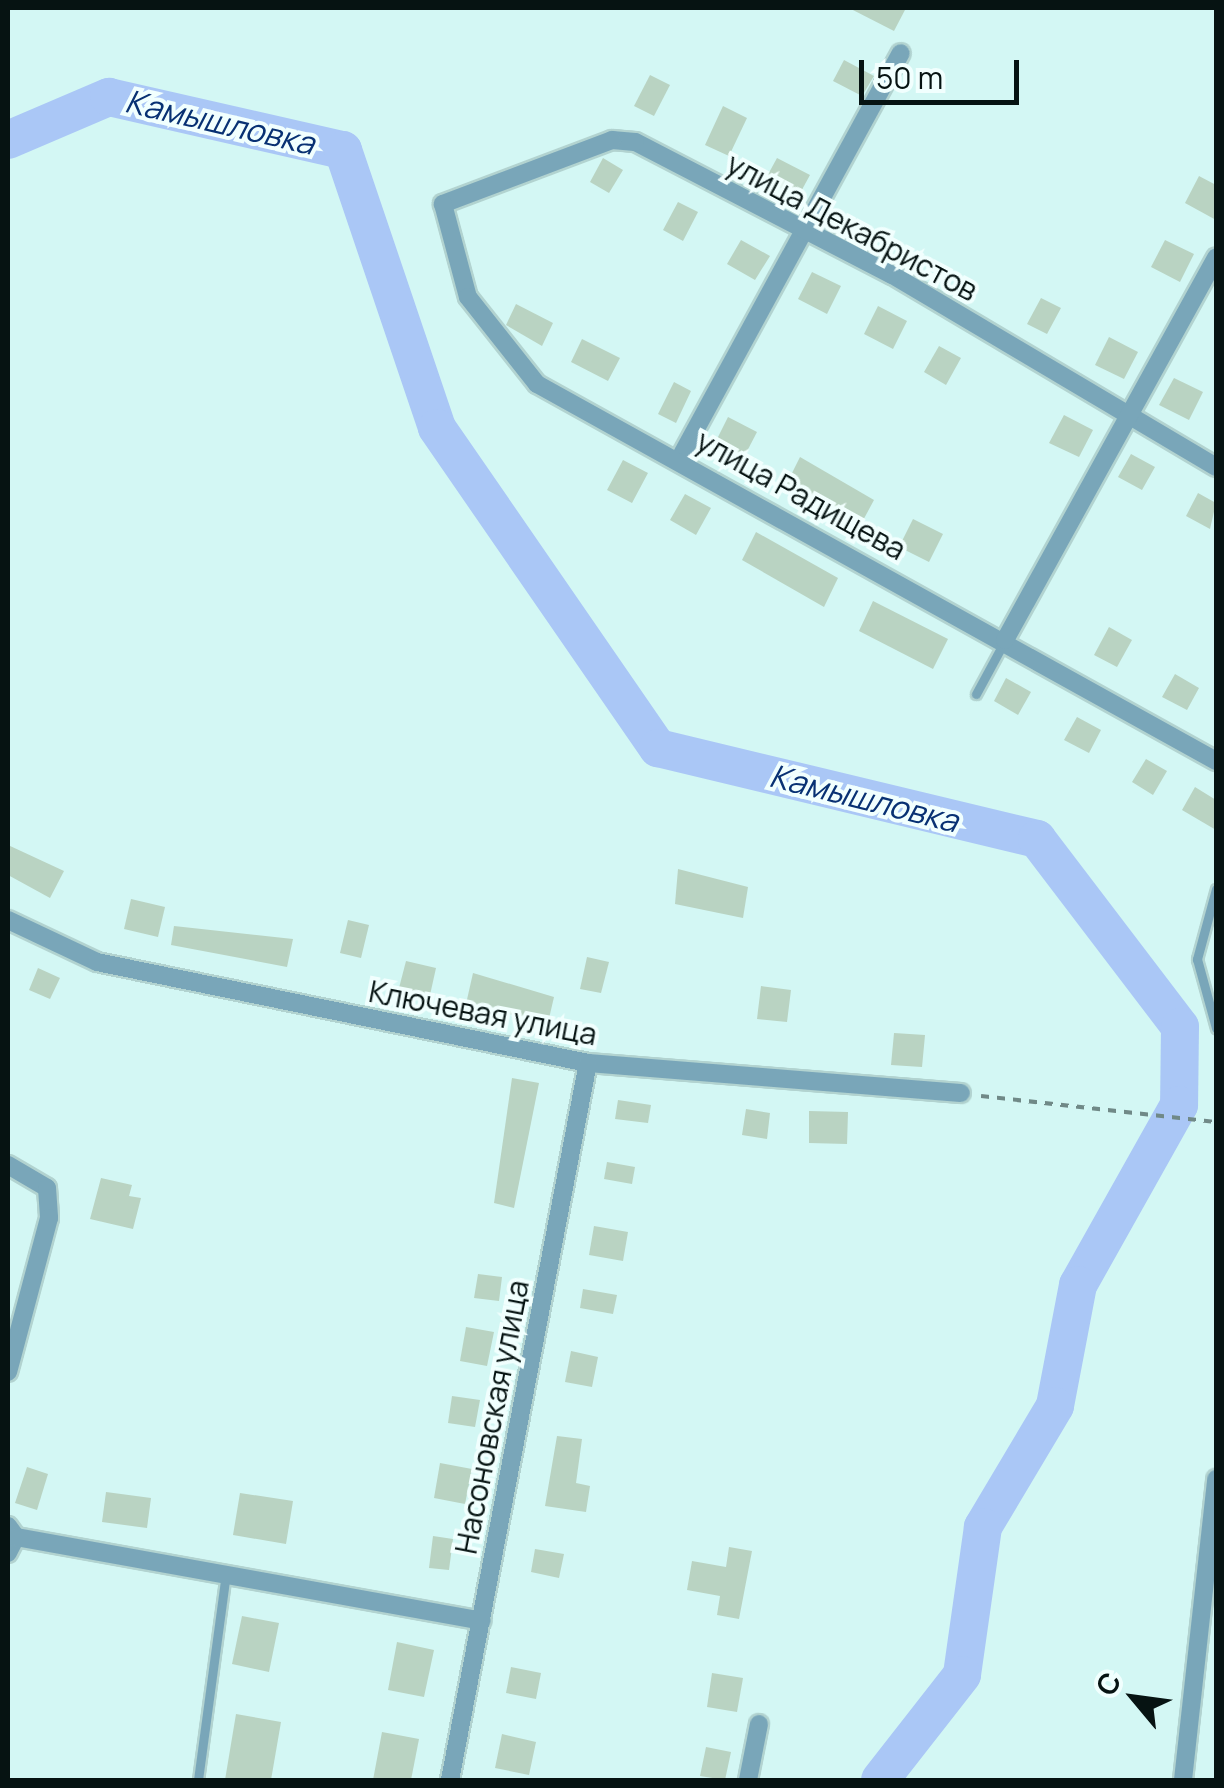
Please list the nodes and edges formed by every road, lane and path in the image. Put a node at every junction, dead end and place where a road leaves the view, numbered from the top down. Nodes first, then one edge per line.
1 (901, 53) dead end
2 (443, 204) joint
3 (808, 232) junction
4 (1216, 257) edge
5 (1127, 416) junction
6 (680, 458) junction
7 (1216, 467) edge
8 (1005, 640) junction
9 (976, 694) dead end
10 (1216, 761) edge
11 (1216, 889) edge
12 (8, 920) edge
13 (1216, 1028) edge
14 (588, 1064) junction
15 (961, 1093) joint
16 (1216, 1122) edge
17 (8, 1164) edge
18 (8, 1372) edge
19 (1216, 1478) edge
20 (10, 1539) edge
21 (225, 1580) junction
22 (481, 1622) junction
23 (759, 1724) dead end
24 (198, 1780) edge
25 (450, 1780) edge
26 (748, 1780) edge
27 (1183, 1780) edge

1 - 3 street
2 - 3 street, улица Декабристов
2 - 6 street, улица Радищева
3 - 5 street, улица Декабристов
3 - 6 street
4 - 5 street
5 - 7 street, улица Декабристов
5 - 8 street
6 - 8 street, улица Радищева
8 - 9 lane
8 - 10 street, улица Радищева
11 - 13 lane
12 - 14 street, Ключевая улица
14 - 15 street, Ключевая улица
14 - 22 street, Насоновская улица
15 - 16 path
17 - 18 street
19 - 27 street
20 - 21 street
21 - 22 street
21 - 24 lane
22 - 25 street, Насоновская улица
23 - 26 street

